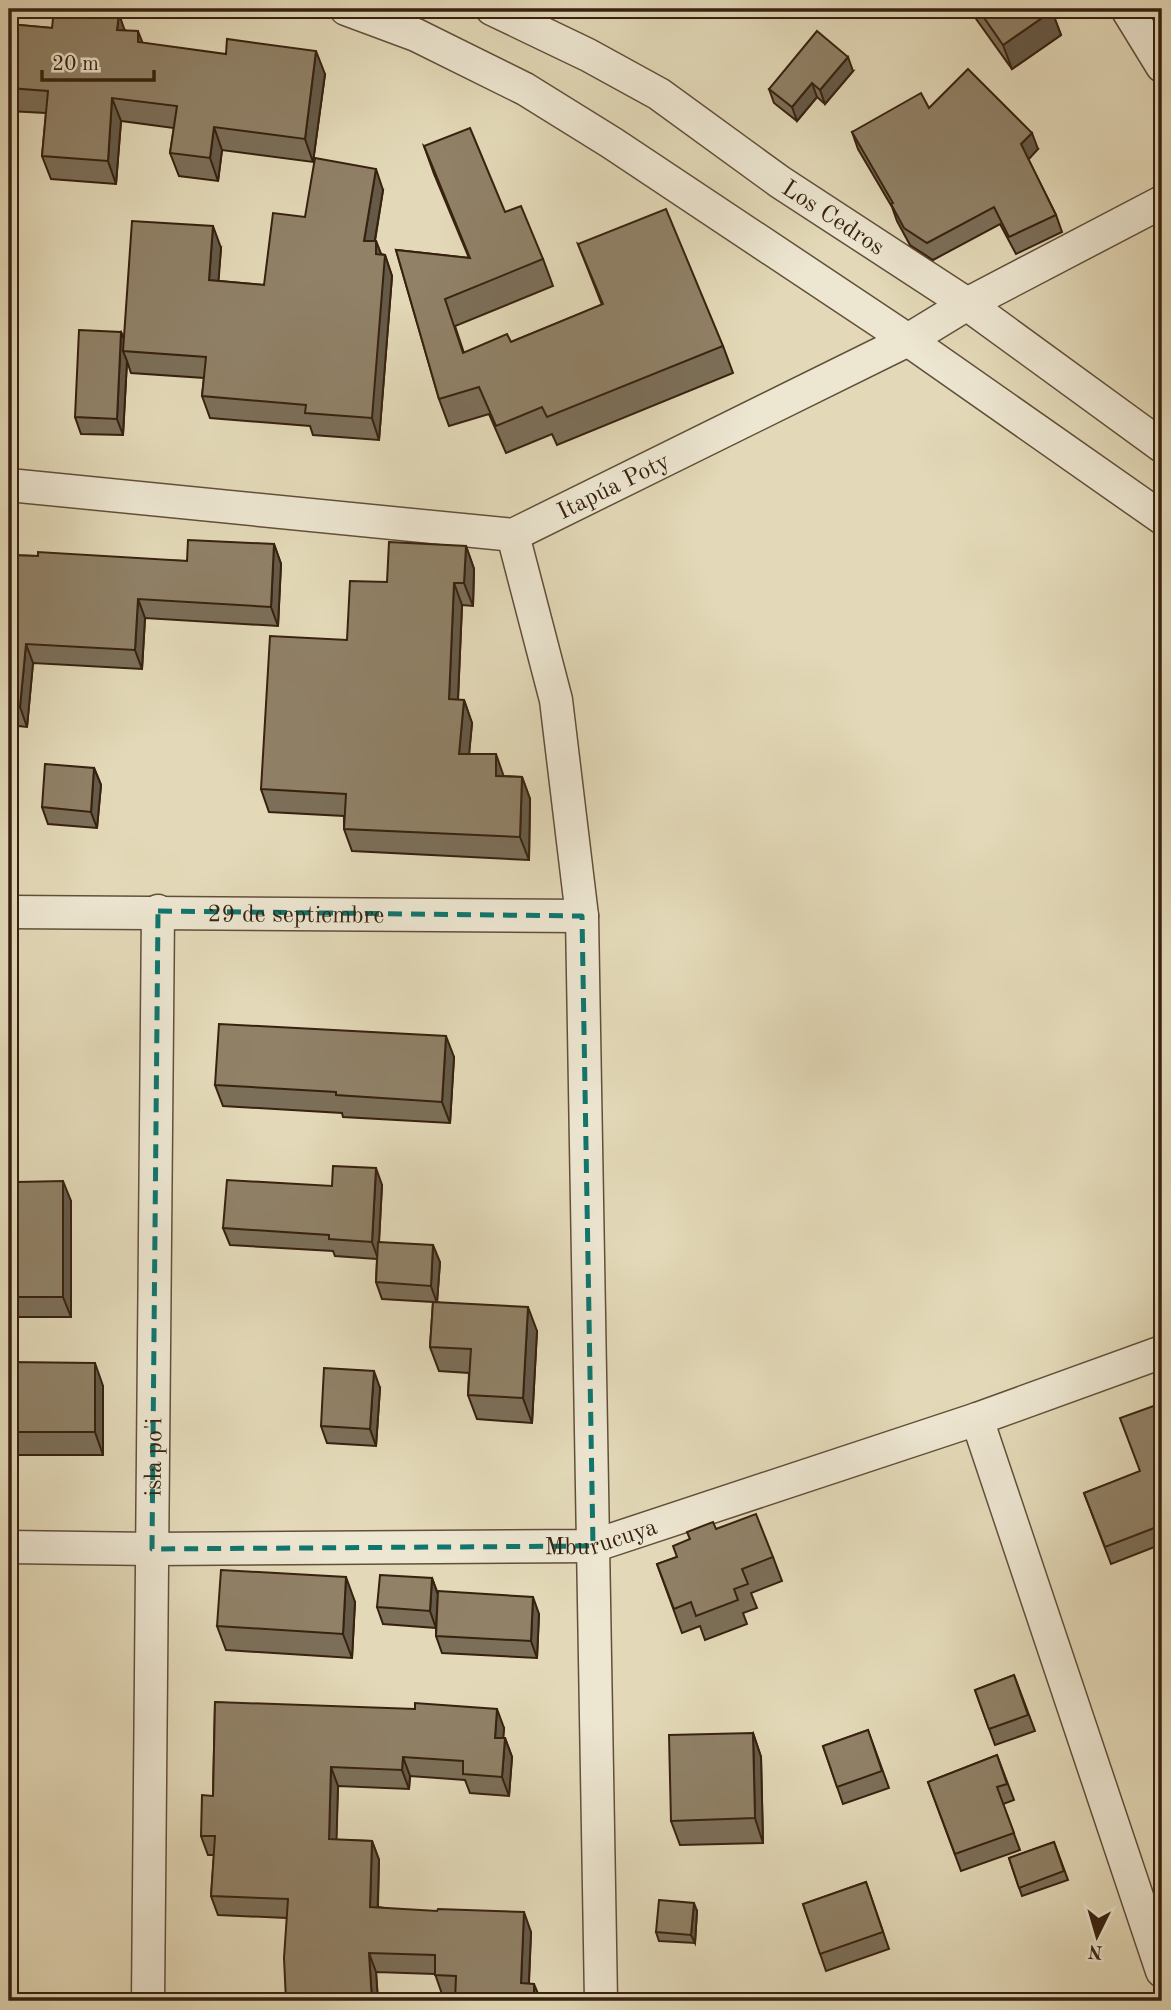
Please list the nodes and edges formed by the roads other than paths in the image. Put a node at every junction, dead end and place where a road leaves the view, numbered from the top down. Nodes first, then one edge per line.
1 (346, 9) edge
2 (492, 9) edge
3 (1127, 9) edge
4 (1162, 66) edge
5 (1162, 202) edge
6 (967, 304) junction
7 (908, 340) junction
8 (1162, 446) edge
9 (9, 485) edge
10 (1162, 518) edge
11 (513, 535) junction
12 (158, 911) junction
13 (9, 912) edge
14 (582, 916) junction
15 (1162, 1352) edge
16 (977, 1419) junction
17 (593, 1546) junction
18 (9, 1547) edge
19 (152, 1549) junction
20 (1162, 1971) edge
21 (148, 2001) edge
22 (601, 2001) edge

1 - 7 street
2 - 6 street, Los Cedros
3 - 4 street
5 - 6 street, Itapúa Poty
6 - 7 street, Itapúa Poty
6 - 8 street, Los Cedros
7 - 10 street
7 - 11 street, Itapúa Poty
9 - 11 street
11 - 14 street
12 - 13 street, 29 de septiembre
12 - 14 street, 29 de septiembre
12 - 19 street, isla po'i
14 - 17 street
15 - 16 street, Mburucuya
16 - 17 street, Mburucuya
16 - 20 street
17 - 19 street, Mburucuya
17 - 22 street
18 - 19 street, Mburucuya
19 - 21 street, isla po'i

